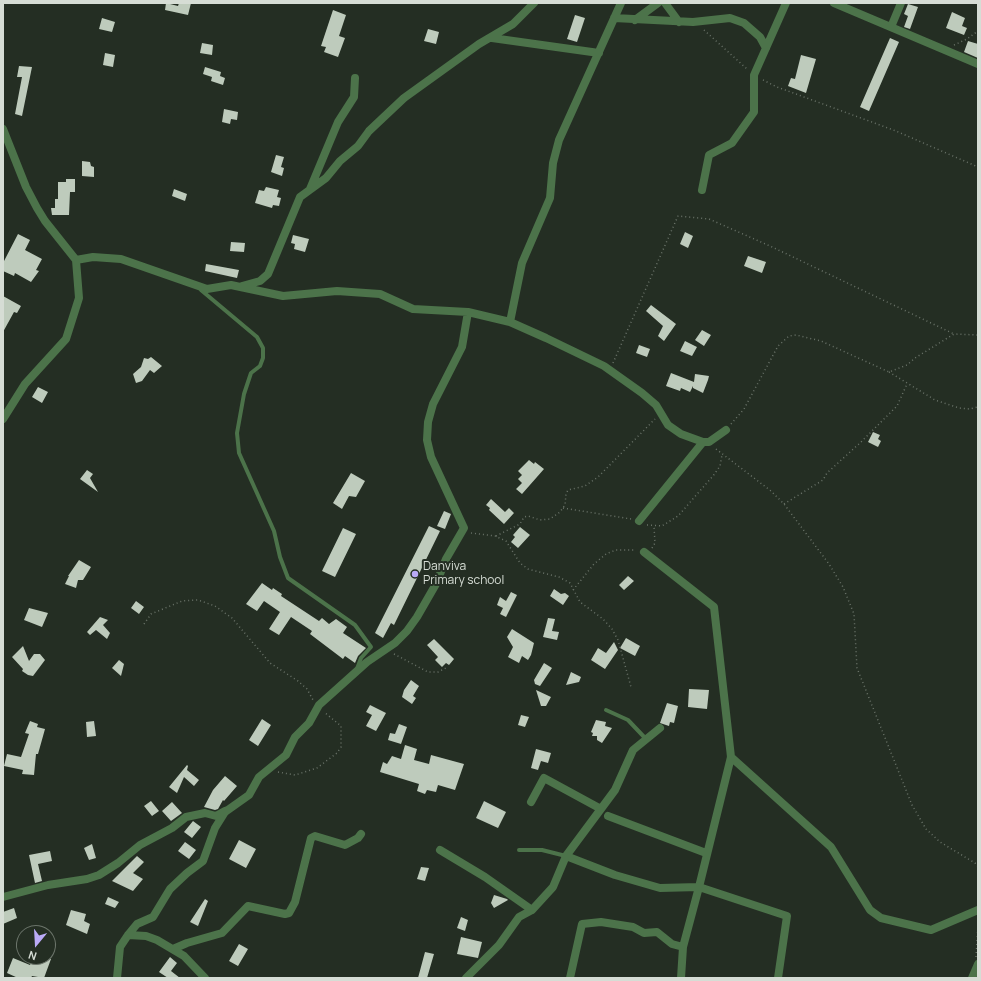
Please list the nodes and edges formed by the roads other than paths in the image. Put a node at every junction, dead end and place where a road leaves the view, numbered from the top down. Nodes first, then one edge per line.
1 (534, 3) edge
2 (621, 3) edge
3 (658, 3) edge
4 (665, 3) edge
5 (786, 3) edge
6 (834, 3) edge
7 (901, 3) edge
8 (614, 18) junction
9 (634, 20) junction
10 (678, 22) junction
11 (891, 27) junction
12 (492, 38) junction
13 (766, 48) junction
14 (599, 53) junction
15 (978, 64) edge
16 (355, 78) dead end
17 (3, 129) edge
18 (310, 189) junction
19 (702, 190) dead end
20 (76, 260) junction
21 (241, 286) junction
22 (198, 287) junction
23 (468, 312) junction
24 (510, 322) junction
25 (3, 419) edge
26 (726, 430) road end
27 (706, 442) junction
28 (639, 521) dead end
29 (644, 552) road end
30 (355, 673) junction
31 (606, 710) dead end
32 (660, 728) dead end
33 (646, 739) junction
34 (731, 757) junction
35 (531, 802) dead end
36 (229, 808) junction
37 (601, 809) junction
38 (608, 816) dead end
39 (361, 834) dead end
40 (440, 850) dead end
41 (519, 850) dead end
42 (706, 853) junction
43 (566, 856) junction
44 (699, 887) junction
45 (3, 897) edge
46 (532, 910) junction
47 (978, 910) edge
48 (128, 935) junction
49 (683, 947) junction
50 (173, 949) junction
51 (977, 966) edge
52 (117, 978) edge
53 (205, 978) edge
54 (466, 978) edge
55 (570, 978) edge
56 (681, 978) edge
57 (778, 978) edge
58 (972, 978) edge

1 - 12 street
2 - 8 street
3 - 9 street
4 - 10 street
5 - 13 street
6 - 11 street
7 - 11 street
8 - 9 street
8 - 14 street
9 - 10 street
10 - 13 street
11 - 15 street
12 - 14 street
12 - 18 street
13 - 19 street
14 - 24 street
16 - 18 street
17 - 20 street
18 - 21 street
20 - 22 street
20 - 25 street
21 - 22 street
21 - 23 street
22 - 30 lane
23 - 24 street
23 - 30 street
24 - 27 street
26 - 27 street
27 - 28 street
29 - 34 street
30 - 36 street
31 - 33 lane
32 - 33 street
33 - 37 street
34 - 42 street
34 - 47 street
35 - 37 street
36 - 45 street
36 - 48 street
37 - 43 street
38 - 42 street
39 - 50 street
40 - 46 street
41 - 43 lane
42 - 44 street
43 - 44 street
43 - 46 street
44 - 49 street
44 - 57 street
46 - 54 street
48 - 50 street
48 - 52 street
49 - 55 street
49 - 56 street
50 - 53 street
51 - 58 street

